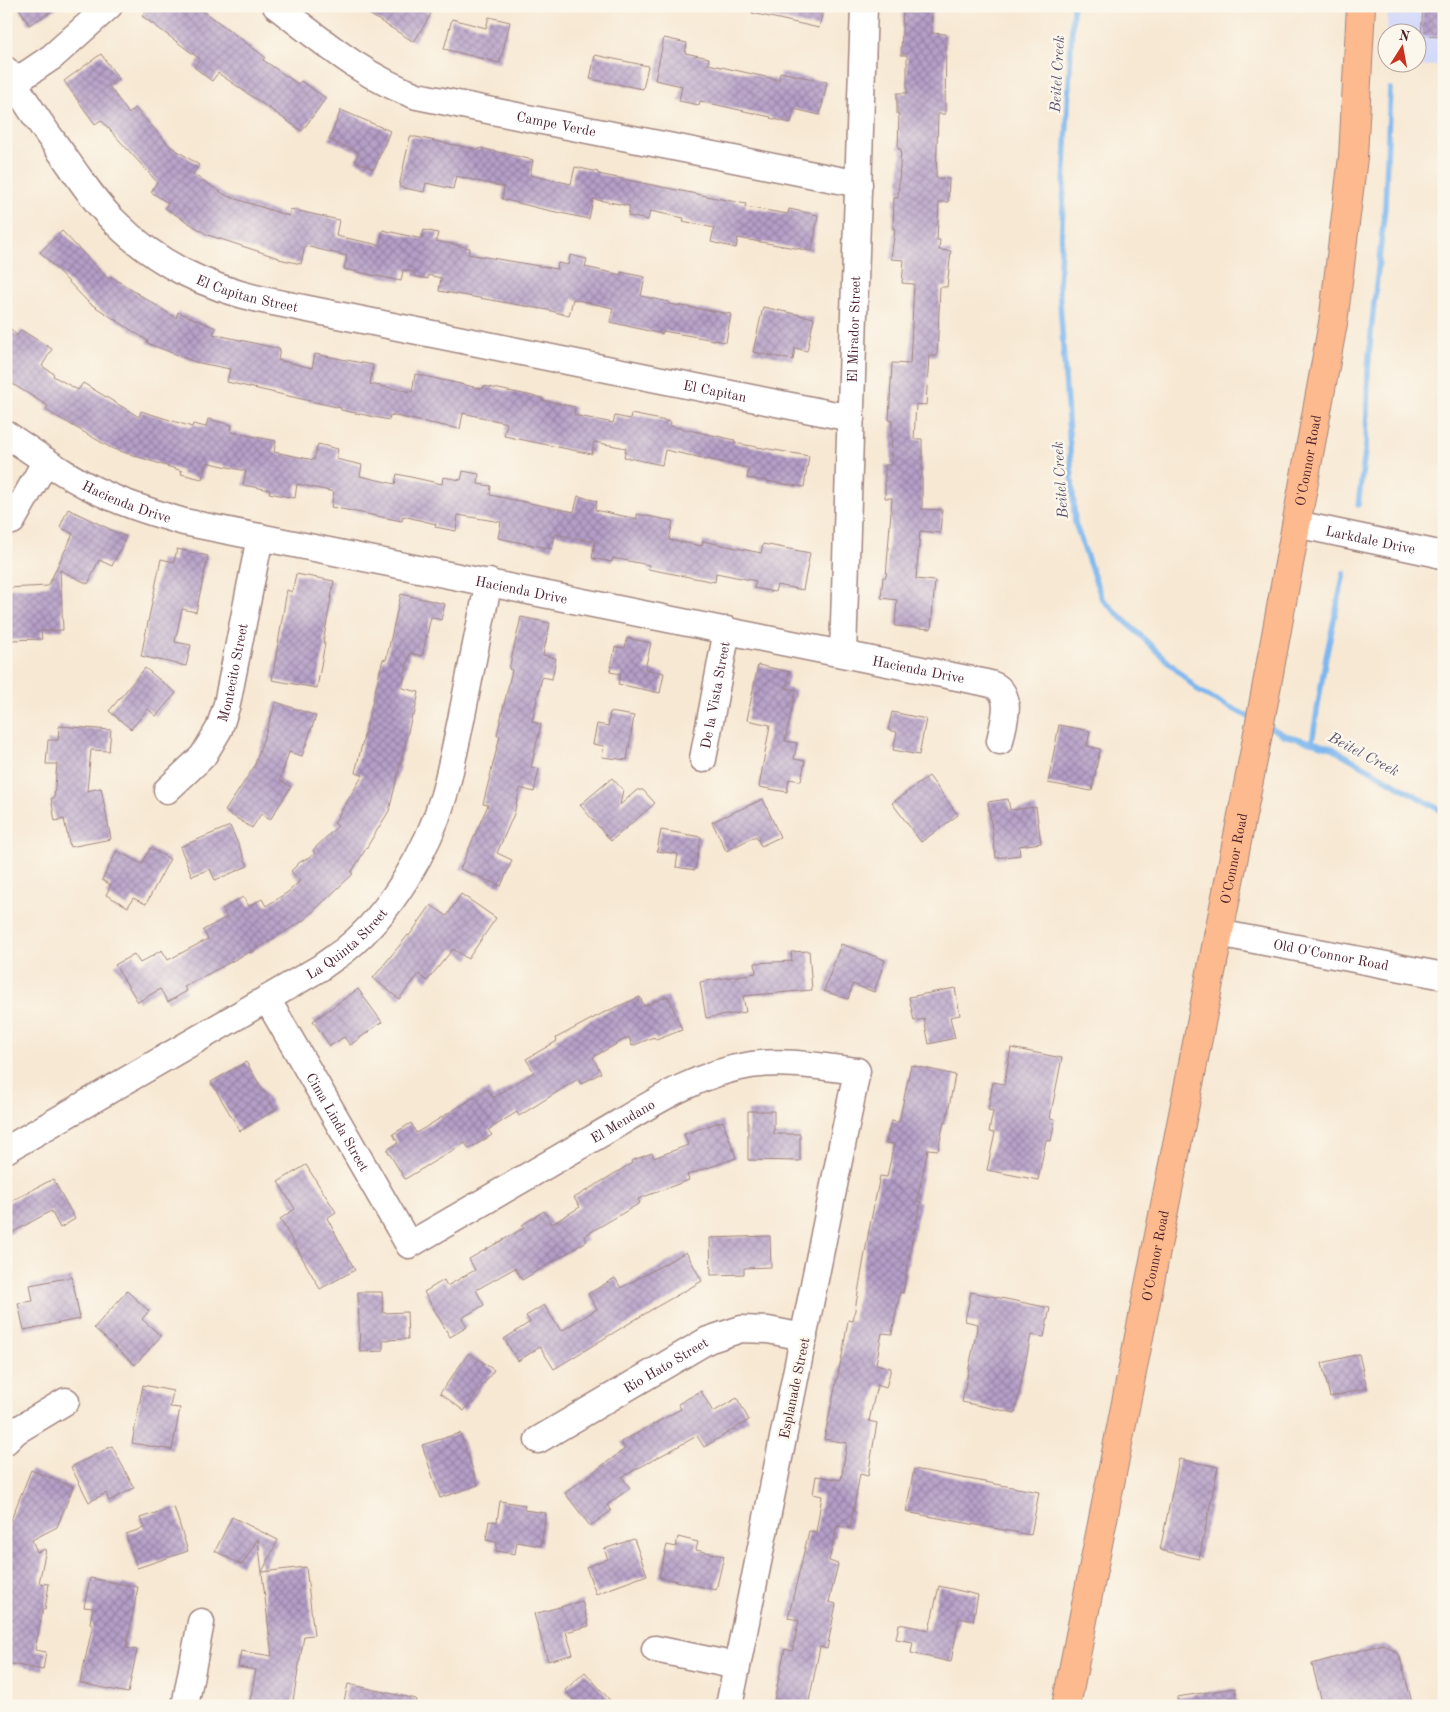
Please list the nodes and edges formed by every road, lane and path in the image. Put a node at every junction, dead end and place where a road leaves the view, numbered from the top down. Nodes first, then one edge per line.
1 (109, 6) edge
2 (276, 6) edge
3 (864, 6) edge
4 (1361, 6) edge
5 (9, 80) edge
6 (859, 184) junction
7 (578, 363) joint
8 (851, 418) junction
9 (6, 434) edge
10 (46, 461) junction
11 (12, 521) dead end
12 (1296, 524) junction
13 (260, 537) junction
14 (1444, 556) edge
15 (489, 582) junction
16 (727, 630) junction
17 (843, 653) junction
18 (1000, 741) dead end
19 (702, 760) dead end
20 (167, 790) dead end
21 (1218, 933) junction
22 (1444, 976) edge
23 (267, 999) junction
24 (857, 1071) joint
25 (6, 1150) edge
26 (409, 1245) joint
27 (804, 1337) junction
28 (66, 1401) dead end
29 (538, 1440) dead end
30 (6, 1441) edge
31 (202, 1622) dead end
32 (655, 1650) dead end
33 (737, 1666) junction
34 (185, 1706) edge
35 (729, 1706) edge
36 (1066, 1706) edge

1 - 5 street
2 - 6 street, Campe Verde
3 - 6 street, El Mirador Street
4 - 12 main road, O'Connor Road
5 - 7 street, El Capitan Street
6 - 8 street, El Mirador Street
7 - 8 street, El Capitan
8 - 17 street, El Mirador Street
9 - 10 street, Hacienda Drive
10 - 11 street
10 - 13 street, Hacienda Drive
12 - 14 street, Larkdale Drive
12 - 21 main road, O'Connor Road
13 - 15 street, Hacienda Drive
13 - 20 street, Montecito Street
15 - 16 street, Hacienda Drive
15 - 23 street, La Quinta Street
16 - 17 street, Hacienda Drive
16 - 19 street, De la Vista Street
17 - 18 street, Hacienda Drive
21 - 22 street, Old O'Connor Road
21 - 36 main road, O'Connor Road
23 - 25 street, La Quinta Street
23 - 26 street, Cima Linda Street
24 - 26 street, El Mendano
24 - 27 street, Esplanade Street
27 - 29 street, Rio Hato Street
27 - 33 street, Esplanade Street
28 - 30 street
31 - 34 street
32 - 33 street
33 - 35 street, Esplanade Street

